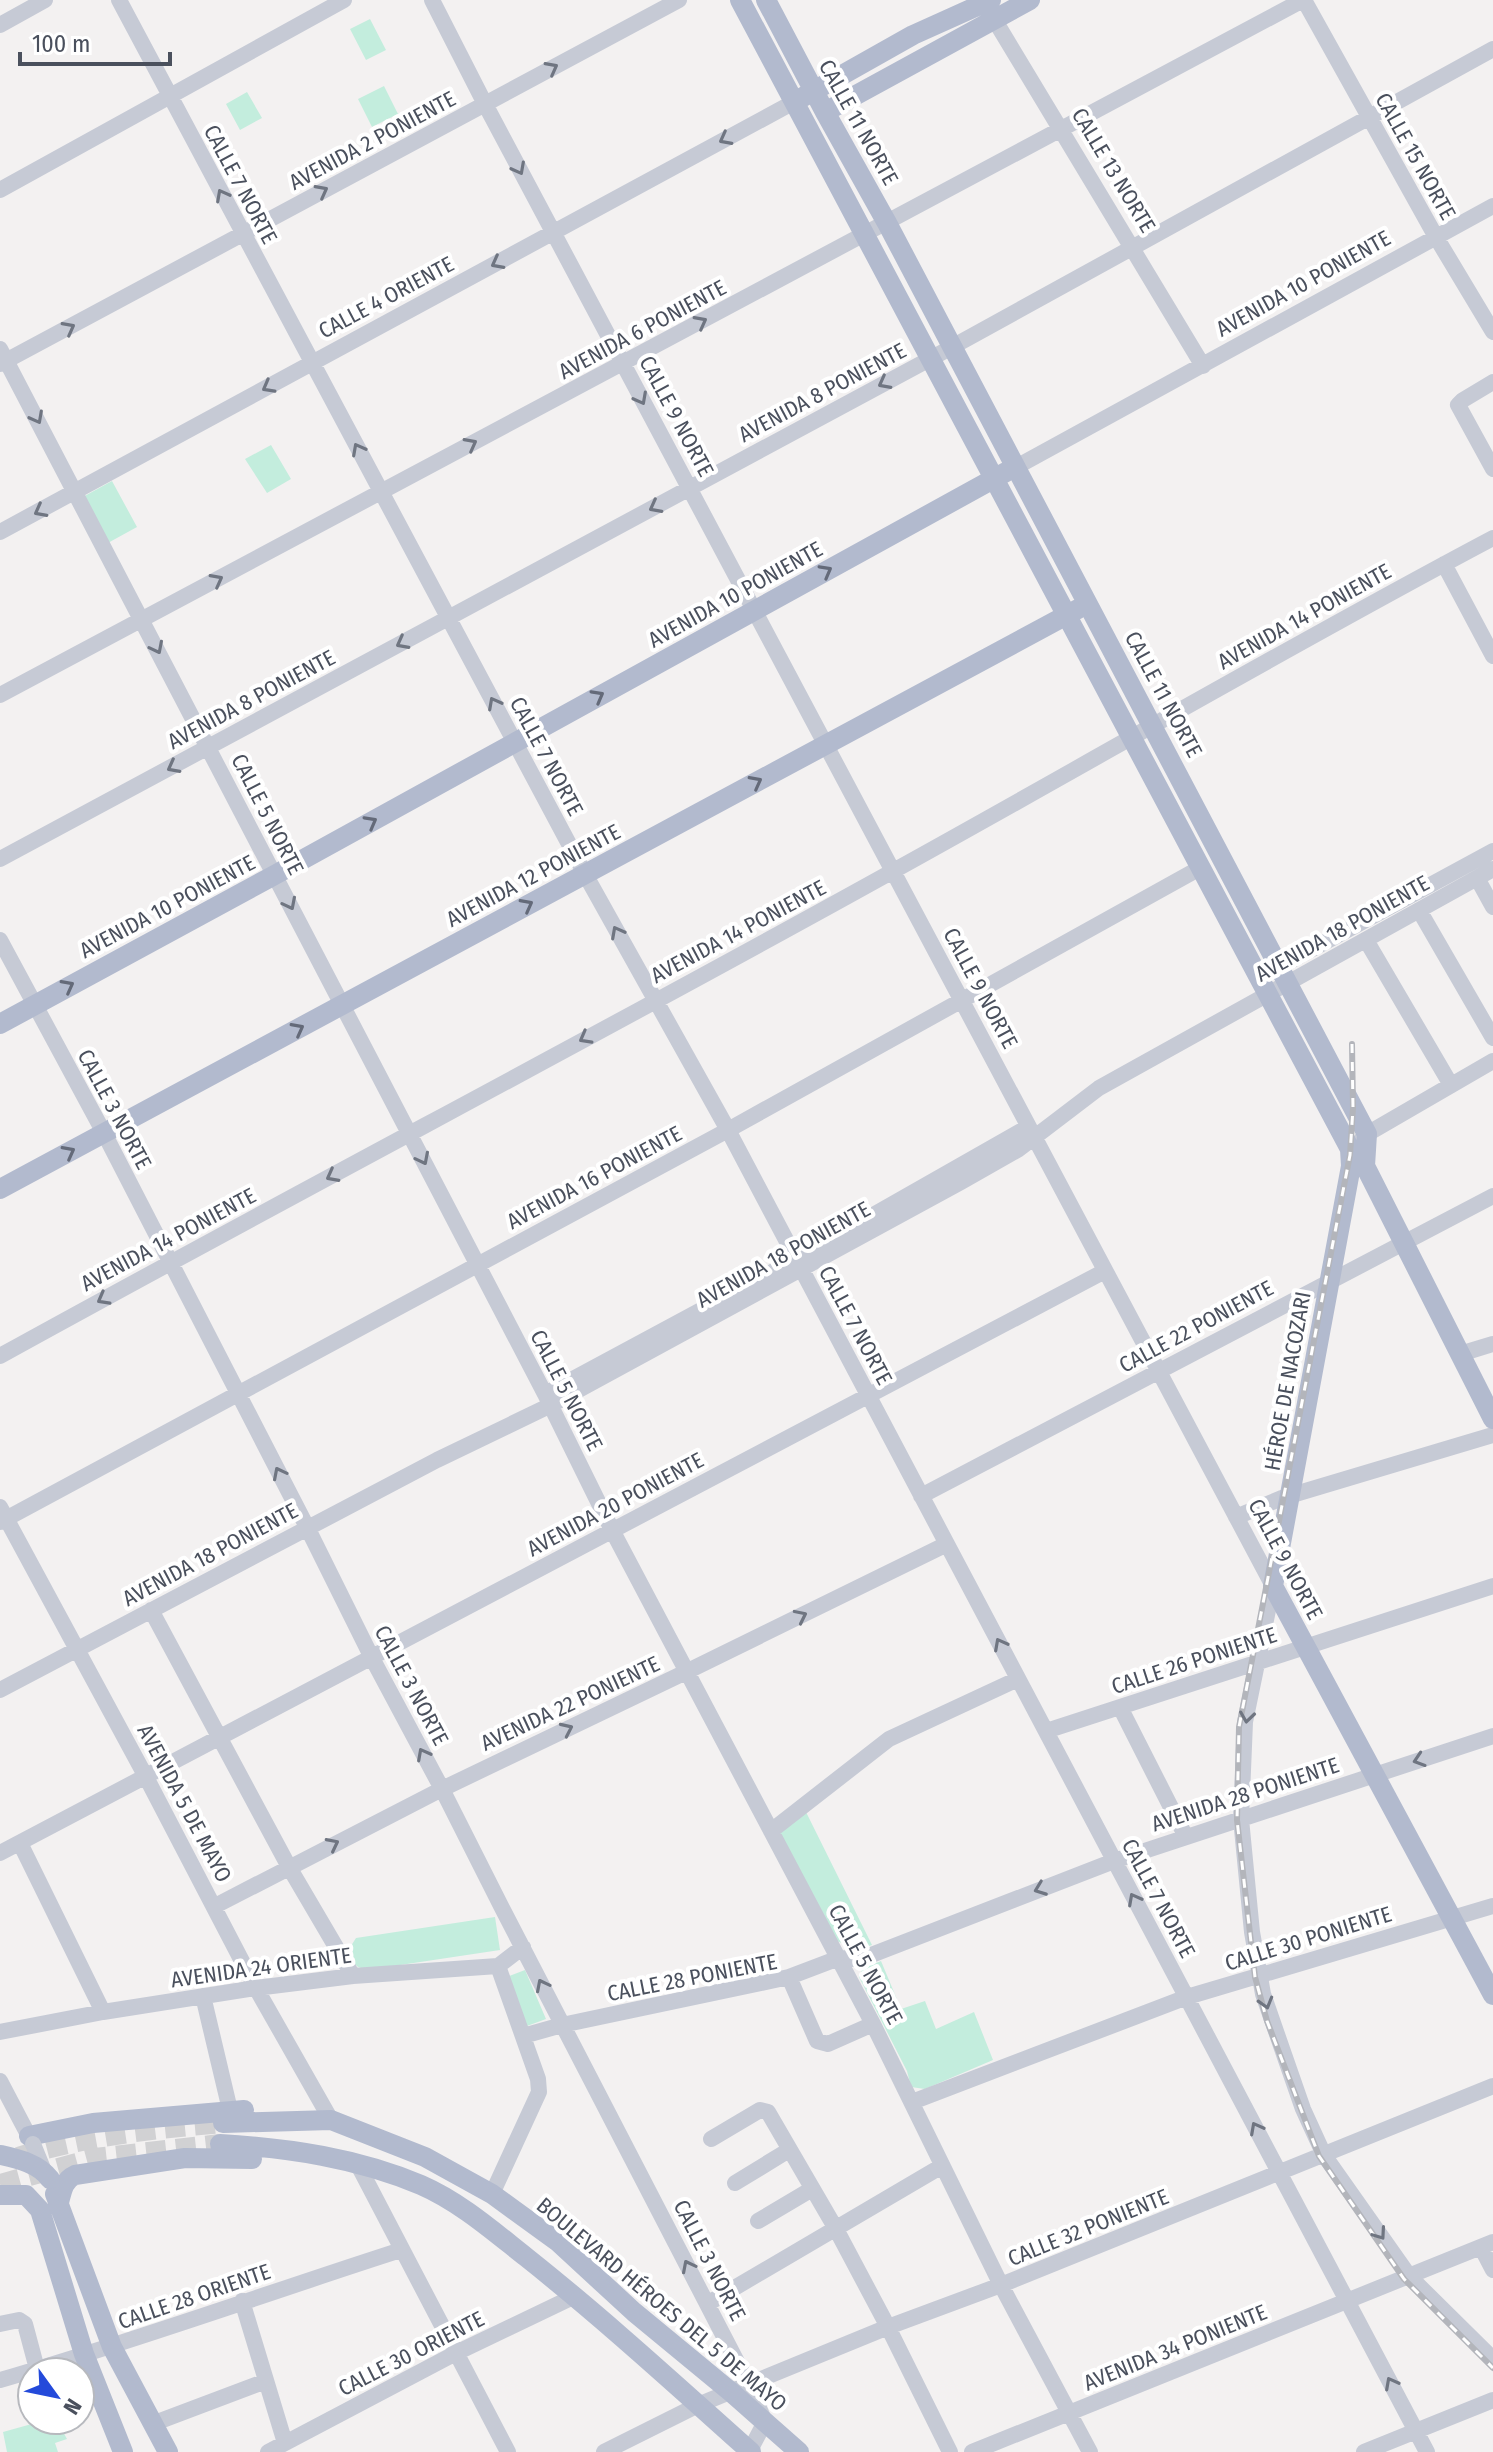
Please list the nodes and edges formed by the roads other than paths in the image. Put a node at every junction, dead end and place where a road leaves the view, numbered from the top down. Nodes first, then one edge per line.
1 (45, 0) edge
2 (119, 0) edge
3 (344, 0) edge
4 (432, 0) edge
5 (679, 0) edge
6 (740, 0) edge
7 (766, 0) edge
8 (1030, 0) edge
9 (1304, 0) edge
10 (988, 5) edge
11 (0, 25) edge
12 (1493, 49) edge
13 (884, 53) junction
14 (873, 87) junction
15 (814, 92) junction
16 (169, 97) junction
17 (794, 102) junction
18 (485, 104) junction
19 (825, 112) junction
20 (1369, 117) junction
21 (1061, 128) junction
22 (0, 190) edge
23 (1493, 206) edge
24 (887, 223) junction
25 (553, 232) junction
26 (243, 234) junction
27 (865, 235) junction
28 (1436, 237) junction
29 (1133, 247) junction
30 (1493, 332) edge
31 (953, 346) junction
32 (2, 358) edge
33 (930, 359) junction
34 (311, 363) junction
35 (622, 364) junction
36 (1203, 366) junction
37 (1493, 382) edge
38 (1016, 467) junction
39 (1493, 469) edge
40 (994, 479) junction
41 (689, 489) junction
42 (76, 492) junction
43 (381, 492) junction
44 (0, 532) edge
45 (1493, 538) edge
46 (1444, 564) junction
47 (1088, 603) junction
48 (753, 611) junction
49 (1066, 615) junction
50 (448, 618) junction
51 (143, 620) junction
52 (1493, 656) edge
53 (0, 695) edge
54 (1153, 724) junction
55 (1131, 737) junction
56 (515, 742) junction
57 (824, 745) junction
58 (209, 748) junction
59 (1493, 851) edge
60 (0, 859) edge
61 (1200, 868) junction
62 (1493, 869) edge
63 (892, 872) junction
64 (585, 874) junction
65 (275, 875) junction
66 (1477, 878) junction
67 (1493, 907) edge
68 (1419, 910) junction
69 (0, 940) edge
70 (1366, 940) junction
71 (1285, 975) junction
72 (1268, 995) junction
73 (654, 1001) junction
74 (960, 1001) junction
75 (35, 1004) junction
76 (343, 1005) junction
77 (0, 1024) edge
78 (1493, 1038) edge
79 (1493, 1061) edge
80 (1451, 1085) junction
81 (728, 1130) junction
82 (1031, 1132) junction
83 (104, 1133) junction
84 (410, 1134) junction
85 (1367, 1134) junction
86 (1350, 1149) junction
87 (0, 1189) edge
88 (1493, 1196) edge
89 (1403, 1243) junction
90 (170, 1262) junction
91 (798, 1265) junction
92 (478, 1266) junction
93 (1105, 1271) junction
94 (1330, 1281) junction
95 (1493, 1344) edge
96 (1460, 1354) junction
97 (0, 1356) edge
98 (1158, 1370) junction
99 (238, 1393) junction
100 (869, 1397) junction
101 (548, 1400) junction
102 (1493, 1419) edge
103 (1493, 1435) edge
104 (921, 1496) junction
105 (1290, 1496) junction
106 (2, 1516) edge
107 (1236, 1517) junction
108 (307, 1528) junction
109 (612, 1530) junction
110 (947, 1544) junction
111 (1273, 1586) junction
112 (1493, 1586) edge
113 (151, 1610) junction
114 (1306, 1646) junction
115 (77, 1648) junction
116 (372, 1658) junction
117 (1256, 1663) junction
118 (688, 1671) junction
119 (1018, 1679) junction
120 (0, 1690) edge
121 (1120, 1707) junction
122 (1046, 1731) junction
123 (1493, 1736) edge
124 (220, 1738) junction
125 (1373, 1774) junction
126 (146, 1777) junction
127 (442, 1789) junction
128 (1241, 1819) junction
129 (771, 1831) junction
130 (1186, 1837) junction
131 (20, 1843) junction
132 (0, 1853) edge
133 (1114, 1861) junction
134 (289, 1867) junction
135 (215, 1906) junction
136 (1493, 1906) edge
137 (1451, 1918) junction
138 (523, 1947) junction
139 (839, 1958) junction
140 (498, 1966) junction
141 (353, 1976) junction
142 (1259, 1976) junction
143 (789, 1977) junction
144 (256, 1988) junction
145 (1493, 1995) edge
146 (203, 1996) junction
147 (1187, 1997) junction
148 (103, 2012) junction
149 (873, 2024) junction
150 (562, 2025) junction
151 (0, 2032) edge
152 (523, 2036) junction
153 (0, 2081) edge
154 (1493, 2086) edge
155 (912, 2102) junction
156 (226, 2116) junction
157 (331, 2120) junction
158 (711, 2139) dead end
159 (31, 2140) junction
160 (220, 2144) tunnel mouth
161 (789, 2150) junction
162 (0, 2155) edge
163 (1324, 2155) junction
164 (357, 2163) junction
165 (942, 2166) junction
166 (1280, 2173) junction
167 (47, 2175) junction
168 (735, 2183) dead end
169 (812, 2189) junction
170 (492, 2194) junction
171 (0, 2195) edge
172 (58, 2206) junction
173 (758, 2221) dead end
174 (836, 2229) junction
175 (1487, 2245) edge
176 (401, 2250) junction
177 (1493, 2270) edge
178 (1410, 2277) junction
179 (1001, 2285) junction
180 (575, 2296) junction
181 (242, 2301) junction
182 (1348, 2302) junction
183 (707, 2304) junction
184 (0, 2324) edge
185 (888, 2327) junction
186 (112, 2347) junction
187 (456, 2353) junction
188 (84, 2354) junction
189 (34, 2356) edge
190 (78, 2356) edge
191 (1493, 2359) edge
192 (266, 2381) junction
193 (740, 2388) junction
194 (1493, 2400) edge
195 (698, 2405) junction
196 (1070, 2412) junction
197 (765, 2422) junction
198 (152, 2424) junction
199 (1417, 2432) junction
200 (285, 2443) junction
201 (123, 2452) edge
202 (168, 2452) edge
203 (268, 2452) edge
204 (508, 2452) edge
205 (604, 2452) edge
206 (750, 2452) edge
207 (799, 2452) edge
208 (950, 2452) edge
209 (972, 2452) edge
210 (1090, 2452) edge
211 (1364, 2452) edge
212 (1427, 2452) edge

1 - 11 street
2 - 16 street, CALLE 7 NORTE
3 - 16 street
4 - 18 street, CALLE 9 NORTE
18 -> 5 street, AVENIDA 2 PONIENTE
6 - 17 main road
7 - 15 main road, CALLE 11 NORTE
8 - 10 main road
9 - 20 street, CALLE 15 NORTE
9 - 21 street, AVENIDA 6 PONIENTE
10 - 13 main road
10 - 14 main road
10 - 21 street, CALLE 13 NORTE
12 - 20 street, AVENIDA 8 PONIENTE
13 - 14 main road
13 - 15 main road
14 - 19 main road
15 - 17 main road
15 - 19 main road, CALLE 11 NORTE
16 - 22 street
26 -> 16 street, CALLE 7 NORTE
17 -> 25 street, CALLE 4 ORIENTE
17 - 27 main road
18 -> 25 street, CALLE 9 NORTE
26 -> 18 street, AVENIDA 2 PONIENTE
19 - 24 main road, CALLE 11 NORTE
20 - 28 street, CALLE 15 NORTE
20 - 29 street, AVENIDA 8 PONIENTE
21 - 24 street, AVENIDA 6 PONIENTE
21 - 29 street, CALLE 13 NORTE
23 - 28 street, AVENIDA 10 PONIENTE
24 - 27 street, AVENIDA 6 PONIENTE
24 - 31 main road, CALLE 11 NORTE
25 -> 34 street, CALLE 4 ORIENTE
25 - 35 street, CALLE 9 NORTE
32 -> 26 street, AVENIDA 2 PONIENTE
26 - 34 street, CALLE 7 NORTE
27 - 33 main road
35 -> 27 street, AVENIDA 6 PONIENTE
28 - 30 street, CALLE 15 NORTE
28 - 36 street, AVENIDA 10 PONIENTE
29 - 31 street, AVENIDA 8 PONIENTE
29 - 36 street, CALLE 13 NORTE
31 - 33 street, AVENIDA 8 PONIENTE
31 - 38 main road, CALLE 11 NORTE
32 -> 42 street, CALLE 5 NORTE
33 - 40 main road
33 -> 41 street, AVENIDA 8 PONIENTE
34 -> 42 street, CALLE 4 ORIENTE
43 -> 34 street, CALLE 7 NORTE
35 -> 41 street, CALLE 9 NORTE
43 -> 35 street, AVENIDA 6 PONIENTE
36 - 38 street, AVENIDA 10 PONIENTE
37 - 39 street
38 - 40 main road, AVENIDA 10 PONIENTE
38 - 47 main road, CALLE 11 NORTE
48 -> 40 main road, AVENIDA 10 PONIENTE
40 - 49 main road
41 - 48 street, CALLE 9 NORTE
41 -> 50 street, AVENIDA 8 PONIENTE
42 -> 44 street, CALLE 4 ORIENTE
42 - 51 street, CALLE 5 NORTE
43 - 50 street, CALLE 7 NORTE
51 -> 43 street, AVENIDA 6 PONIENTE
45 - 46 street, AVENIDA 14 PONIENTE
46 - 52 street
46 - 54 street, AVENIDA 14 PONIENTE
47 - 49 main road, AVENIDA 12 PONIENTE
47 - 54 main road, CALLE 11 NORTE
56 -> 48 main road, AVENIDA 10 PONIENTE
48 - 57 street, CALLE 9 NORTE
49 - 55 main road
49 - 57 main road, AVENIDA 12 PONIENTE
56 -> 50 street, CALLE 7 NORTE
50 -> 58 street, AVENIDA 8 PONIENTE
51 - 53 street, AVENIDA 6 PONIENTE
51 -> 58 street, CALLE 5 NORTE
54 - 55 street, AVENIDA 14 PONIENTE
54 - 71 main road, CALLE 11 NORTE
55 - 61 main road
55 - 63 street, AVENIDA 14 PONIENTE
56 - 64 street, CALLE 7 NORTE
65 -> 56 main road, AVENIDA 10 PONIENTE
57 - 63 street, CALLE 9 NORTE
64 -> 57 main road, AVENIDA 12 PONIENTE
58 -> 60 street, AVENIDA 8 PONIENTE
58 - 65 street, CALLE 5 NORTE
59 - 71 street, AVENIDA 18 PONIENTE
61 - 72 main road
61 - 74 street, AVENIDA 16 PONIENTE
62 - 66 street, AVENIDA 18 PONIENTE
63 - 73 street, AVENIDA 14 PONIENTE
63 - 74 street, CALLE 9 NORTE
73 -> 64 street, CALLE 7 NORTE
76 -> 64 main road, AVENIDA 12 PONIENTE
75 -> 65 main road, AVENIDA 10 PONIENTE
65 -> 76 street, CALLE 5 NORTE
66 - 67 street
66 - 68 street, AVENIDA 18 PONIENTE
68 - 70 street, AVENIDA 18 PONIENTE
68 - 78 street
69 - 75 street, CALLE 3 NORTE
70 - 71 street, AVENIDA 18 PONIENTE
70 - 80 street
71 - 72 street, AVENIDA 18 PONIENTE
71 - 85 main road, CALLE 11 NORTE
72 - 82 street, AVENIDA 18 PONIENTE
72 - 86 main road
73 - 81 street, CALLE 7 NORTE
73 -> 84 street, AVENIDA 14 PONIENTE
74 - 81 street, AVENIDA 16 PONIENTE
74 - 82 street, CALLE 9 NORTE
75 - 77 main road, AVENIDA 10 PONIENTE
75 - 83 street, CALLE 3 NORTE
83 -> 76 main road, AVENIDA 12 PONIENTE
76 - 84 street, CALLE 5 NORTE
79 - 80 street
80 - 85 street
81 - 91 street, CALLE 7 NORTE
81 - 92 street, AVENIDA 16 PONIENTE
82 - 91 street, AVENIDA 18 PONIENTE
82 - 93 street, CALLE 9 NORTE
87 -> 83 main road, AVENIDA 12 PONIENTE
83 - 90 street, CALLE 3 NORTE
84 -> 90 street, AVENIDA 14 PONIENTE
84 -> 92 street, CALLE 5 NORTE
85 - 86 street
85 - 89 main road, CALLE 11 NORTE
86 - 94 main road, HÉROE DE NACOZARI
88 - 89 street, CALLE 22 PONIENTE
89 - 94 street, CALLE 22 PONIENTE
89 - 96 main road, CALLE 11 NORTE
90 -> 97 street, AVENIDA 14 PONIENTE
90 - 99 street, CALLE 3 NORTE
91 - 100 street, CALLE 7 NORTE
91 - 101 street, AVENIDA 18 PONIENTE
92 - 99 street, AVENIDA 16 PONIENTE
92 - 101 street, CALLE 5 NORTE
93 - 98 street, CALLE 9 NORTE
93 - 100 street, AVENIDA 20 PONIENTE
94 - 98 street, CALLE 22 PONIENTE
94 - 105 main road, HÉROE DE NACOZARI
95 - 96 street
96 - 102 main road, CALLE 11 NORTE
98 - 104 street, CALLE 22 PONIENTE
98 - 107 street, CALLE 9 NORTE
99 - 106 street, AVENIDA 16 PONIENTE
108 -> 99 street, CALLE 3 NORTE
100 - 104 street, CALLE 7 NORTE
100 - 109 street, AVENIDA 20 PONIENTE
101 - 108 street, AVENIDA 18 PONIENTE
101 - 109 street, CALLE 5 NORTE
103 - 105 street
104 - 110 street, CALLE 7 NORTE
105 - 107 street
105 - 111 main road, HÉROE DE NACOZARI
106 - 115 street, AVENIDA 5 DE MAYO
107 - 111 street, CALLE 9 NORTE
108 - 113 street, AVENIDA 18 PONIENTE
108 - 116 street, CALLE 3 NORTE
109 - 116 street, AVENIDA 20 PONIENTE
109 - 118 street, CALLE 5 NORTE
118 -> 110 street, AVENIDA 22 PONIENTE
119 -> 110 street, CALLE 7 NORTE
111 - 114 main road, CALLE 9 NORTE
111 - 117 street, HÉROE DE NACOZARI
112 - 114 street, CALLE 26 PONIENTE
113 - 115 street, AVENIDA 18 PONIENTE
113 - 124 street
114 - 117 street, CALLE 26 PONIENTE
114 - 125 main road, CALLE 9 NORTE
115 - 120 street, AVENIDA 18 PONIENTE
115 - 126 street, AVENIDA 5 DE MAYO
116 - 124 street, AVENIDA 20 PONIENTE
127 -> 116 street, CALLE 3 NORTE
117 - 121 street, CALLE 26 PONIENTE
117 -> 128 street, HÉROE DE NACOZARI
127 -> 118 street, AVENIDA 22 PONIENTE
118 - 129 street, CALLE 5 NORTE
119 - 122 street, CALLE 7 NORTE
119 - 129 street
121 - 122 street, CALLE 26 PONIENTE
121 - 130 street
122 - 133 street, CALLE 7 NORTE
123 -> 125 street, AVENIDA 28 PONIENTE
124 - 126 street, AVENIDA 20 PONIENTE
124 - 134 street
125 - 128 street, AVENIDA 28 PONIENTE
125 - 137 main road, CALLE 9 NORTE
126 - 131 street, AVENIDA 20 PONIENTE
126 - 135 street, AVENIDA 5 DE MAYO
134 -> 127 street, AVENIDA 22 PONIENTE
127 - 138 street, CALLE 3 NORTE
128 - 130 street, AVENIDA 28 PONIENTE
128 - 142 street, HÉROE DE NACOZARI
129 - 139 street, CALLE 5 NORTE
130 - 133 street, AVENIDA 28 PONIENTE
131 - 132 street, AVENIDA 20 PONIENTE
131 - 148 street
133 -> 139 street, AVENIDA 28 PONIENTE
147 -> 133 street, CALLE 7 NORTE
134 - 135 street, AVENIDA 22 PONIENTE
134 - 141 street
135 - 144 street, AVENIDA 5 DE MAYO
136 - 137 street, CALLE 30 PONIENTE
137 - 142 street, CALLE 30 PONIENTE
137 - 145 main road, CALLE 9 NORTE
138 - 140 street
150 -> 138 street, CALLE 3 NORTE
139 - 143 street, AVENIDA 28 PONIENTE
139 - 149 street, CALLE 5 NORTE
140 - 141 street, AVENIDA 24 ORIENTE
140 - 152 street
141 - 144 street, AVENIDA 24 ORIENTE
142 - 147 street, CALLE 30 PONIENTE
142 -> 163 street, HÉROE DE NACOZARI
143 - 149 street, CALLE 28 PONIENTE
143 - 150 street, CALLE 28 PONIENTE
144 - 146 street, AVENIDA 24 ORIENTE
144 - 157 street, AVENIDA 5 DE MAYO
146 - 148 street, AVENIDA 24 ORIENTE
146 - 156 street
147 - 155 street, CALLE 30 PONIENTE
166 -> 147 street, CALLE 7 NORTE
148 - 151 street, AVENIDA 24 ORIENTE
149 - 155 street, CALLE 5 NORTE
150 - 152 street, CALLE 28 PONIENTE
183 -> 150 street, CALLE 3 NORTE
152 - 170 street
153 - 159 street
154 - 163 street, CALLE 32 PONIENTE
155 - 165 street, CALLE 5 NORTE
156 - 157 main road, BOULEVARD HÉROES DEL 5 DE MAYO
156 - 159 main road, BOULEVARD HÉROES DEL 5 DE MAYO
157 - 170 main road, BOULEVARD HÉROES DEL 5 DE MAYO
158 - 161 street
159 - 167 street, bridge
160 - 164 main road
161 - 168 street
161 - 169 street
162 - 167 main road, bridge
163 - 166 street, CALLE 32 PONIENTE
163 -> 178 street, HÉROE DE NACOZARI
164 - 172 main road
164 - 176 street
164 - 180 main road
165 - 174 street
165 - 179 street, CALLE 5 NORTE
166 - 179 street, CALLE 32 PONIENTE
166 - 182 street, CALLE 7 NORTE
167 - 172 main road
169 - 173 street
169 - 174 street
170 - 193 main road, BOULEVARD HÉROES DEL 5 DE MAYO
171 - 188 main road
172 - 186 main road
174 - 183 street
174 - 185 street
175 - 177 street
175 - 178 street, AVENIDA 34 PONIENTE
176 - 181 street, CALLE 28 ORIENTE
176 - 187 street
178 - 182 street, AVENIDA 34 PONIENTE
178 - 191 street, HÉROE DE NACOZARI
179 - 185 street, CALLE 32 PONIENTE
179 - 196 street, CALLE 5 NORTE
180 - 187 street, CALLE 30 ORIENTE
180 - 195 main road
181 - 186 street, CALLE 28 ORIENTE
181 - 192 street
182 - 196 street, AVENIDA 34 PONIENTE
199 -> 182 street, CALLE 7 NORTE
183 - 193 street, CALLE 3 NORTE
184 - 189 street
185 - 193 street, CALLE 32 PONIENTE
185 - 208 street
186 - 188 street, CALLE 28 ORIENTE
186 - 198 main road
187 - 200 street, CALLE 30 ORIENTE
187 - 204 street
188 - 190 street, CALLE 28 ORIENTE
188 - 201 main road
192 - 198 street
192 - 200 street
193 - 195 street, CALLE 32 PONIENTE
193 - 197 main road, BOULEVARD HÉROES DEL 5 DE MAYO
194 - 199 street
195 - 205 street, CALLE 32 PONIENTE
195 - 206 main road
196 - 209 street, AVENIDA 34 PONIENTE
196 - 210 street, CALLE 5 NORTE
197 - 206 street
197 - 207 main road, BOULEVARD HÉROES DEL 5 DE MAYO
198 - 202 main road
199 - 211 street
199 - 212 street, CALLE 7 NORTE
200 - 203 street, CALLE 30 ORIENTE

